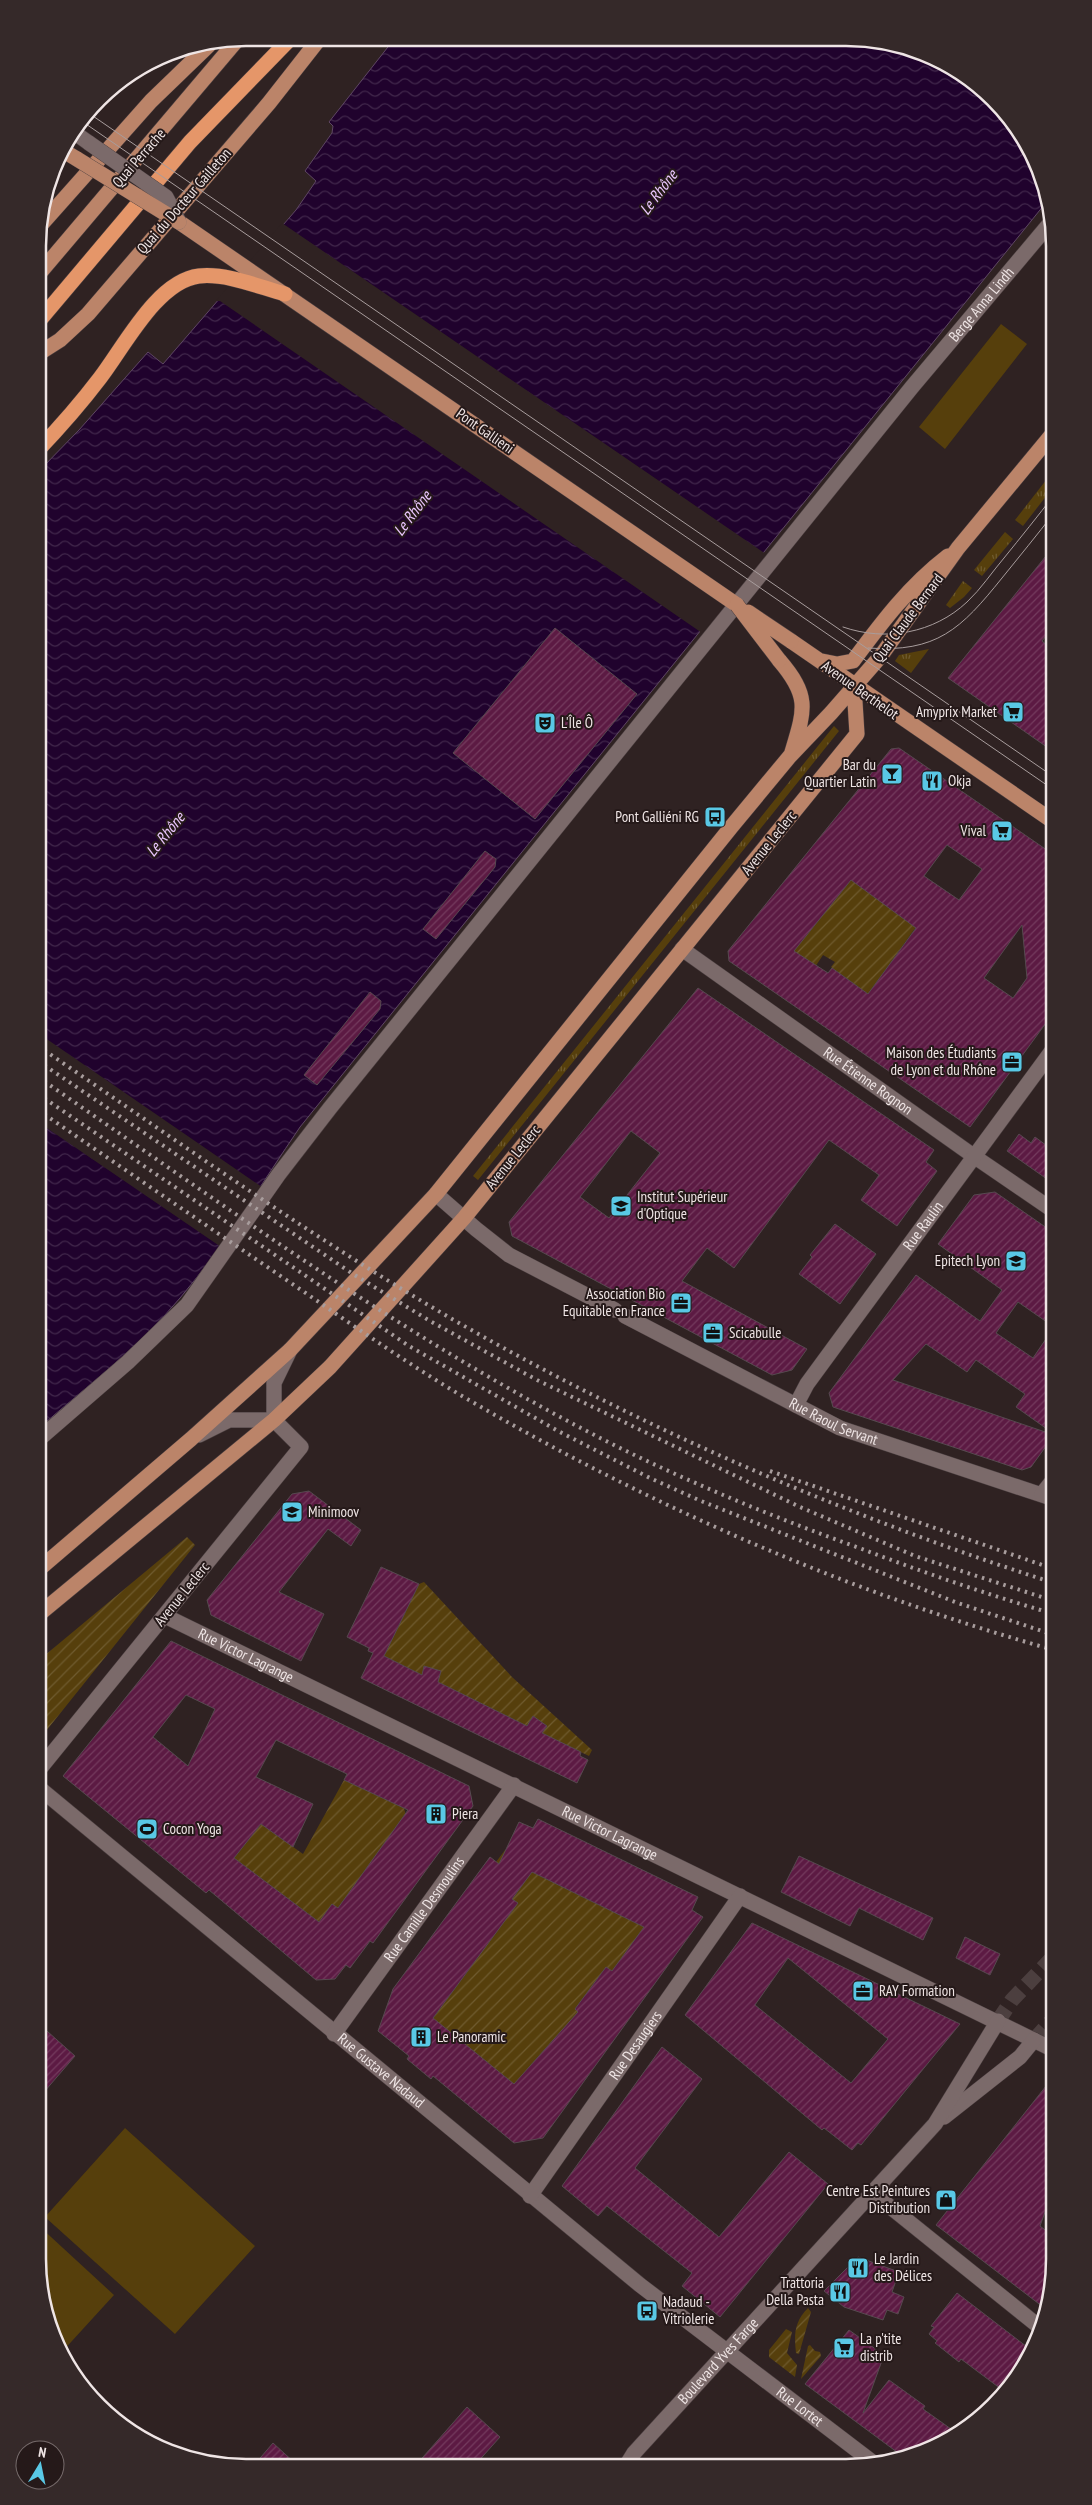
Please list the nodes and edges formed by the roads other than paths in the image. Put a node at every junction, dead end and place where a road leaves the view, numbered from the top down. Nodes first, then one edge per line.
1 (283, 46) edge
2 (314, 46) edge
3 (231, 47) edge
4 (203, 51) edge
5 (79, 136) edge
6 (69, 154) edge
7 (49, 216) edge
8 (179, 222) junction
9 (1045, 229) edge
10 (46, 267) edge
11 (285, 294) junction
12 (46, 313) edge
13 (46, 349) edge
14 (46, 441) edge
15 (1046, 442) edge
16 (958, 548) junction
17 (737, 604) junction
18 (791, 641) joint
19 (816, 659) junction
20 (854, 686) junction
21 (790, 756) junction
22 (1046, 817) edge
23 (682, 949) junction
24 (1046, 1059) edge
25 (975, 1158) junction
26 (436, 1194) junction
27 (1046, 1207) edge
28 (464, 1218) junction
29 (290, 1350) junction
30 (796, 1405) junction
31 (274, 1420) junction
32 (46, 1433) edge
33 (191, 1439) junction
34 (1046, 1495) edge
35 (46, 1563) edge
36 (46, 1608) edge
37 (165, 1616) junction
38 (46, 1761) edge
39 (514, 1785) junction
40 (46, 1794) edge
41 (740, 1896) junction
42 (998, 2021) junction
43 (334, 2034) junction
44 (1034, 2040) junction
45 (1046, 2046) edge
46 (935, 2124) junction
47 (873, 2193) junction
48 (530, 2196) junction
49 (1035, 2323) edge
50 (725, 2352) junction
51 (866, 2457) edge
52 (630, 2459) edge

1 - 12 highway
2 - 13 main road, Quai du Docteur Gailleton
3 - 10 main road, Quai Perrache
4 - 7 main road
5 - 8 street, bridge
6 - 8 main road, Pont Gallieni, bridge
8 - 11 main road, Pont Gallieni
9 - 32 street, Berge Anna Lindh
11 - 14 highway
11 - 17 main road, Pont Gallieni
15 - 16 main road, Quai Claude Bernard
16 - 19 main road, Quai Claude Bernard
16 - 20 main road, Quai Claude Bernard
17 - 18 main road, Pont Gallieni, bridge
17 - 21 main road, bridge
18 - 19 main road, Avenue Berthelot
19 - 20 main road, Avenue Berthelot
20 - 21 main road
20 - 22 main road, Avenue Berthelot
20 - 23 main road, Avenue Leclerc
21 - 26 main road
23 - 25 street, Rue Étienne Rognon
23 - 28 main road, Avenue Leclerc
24 - 25 street, Rue Raulin
25 - 27 street, Rue Étienne Rognon
25 - 30 street, Rue Raulin
26 - 28 street, Rue Raoul Servant
26 - 29 main road
28 - 30 street, Rue Raoul Servant
28 - 31 main road, Avenue Leclerc
29 - 31 street
29 - 33 main road
30 - 34 street, Rue Raoul Servant
31 - 33 street
31 - 36 main road, Avenue Leclerc
31 - 37 street, Avenue Leclerc
33 - 35 main road
37 - 38 street, Avenue Leclerc
37 - 39 street, Rue Victor Lagrange
39 - 41 street, Rue Victor Lagrange
39 - 43 street, Rue Camille Desmoulins
40 - 43 street, Rue Gustave Nadaud
41 - 42 street, Rue Victor Lagrange
41 - 48 street, Rue Desaugiers
42 - 44 street, Rue Victor Lagrange
42 - 46 street, Boulevard Yves Farge
43 - 48 street, Rue Gustave Nadaud
44 - 45 street, Rue Victor Lagrange
44 - 46 street, Boulevard Yves Farge
46 - 47 street, Boulevard Yves Farge
47 - 49 street
47 - 50 street, Boulevard Yves Farge
48 - 50 street, Rue Gustave Nadaud
50 - 51 street, Rue Lortet
50 - 52 street, Boulevard Yves Farge

